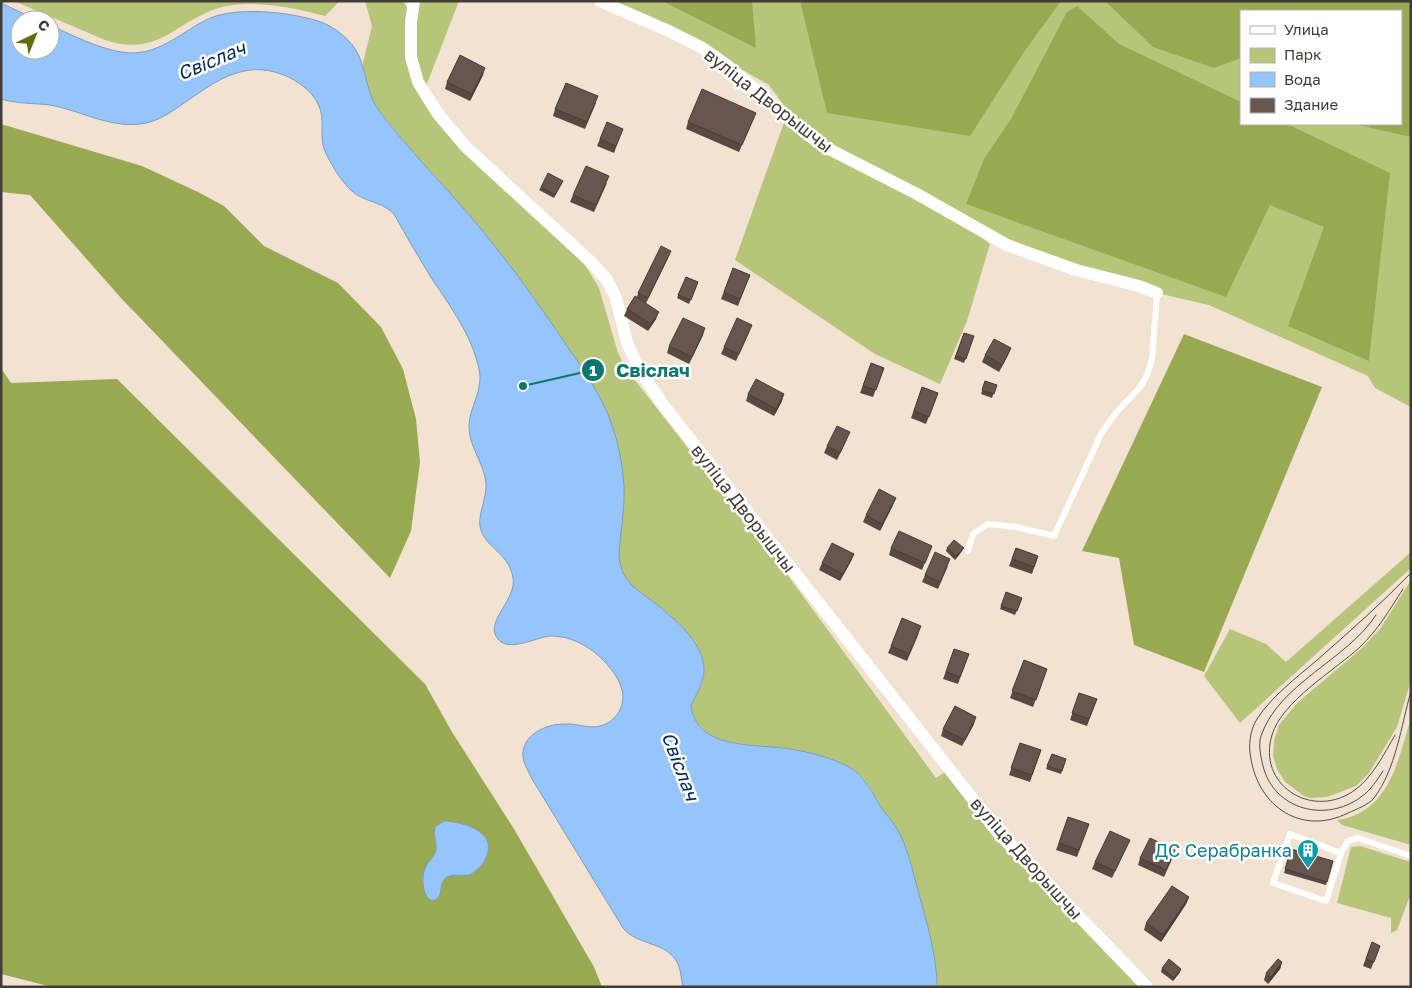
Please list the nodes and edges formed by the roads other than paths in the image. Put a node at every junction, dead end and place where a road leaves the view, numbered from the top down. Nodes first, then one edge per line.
1 (414, 1) edge
2 (600, 1) edge
3 (1157, 293) joint
4 (968, 551) dead end
5 (1341, 853) junction
6 (1411, 856) edge
7 (1147, 987) edge

1 - 7 street, вуліца Дворышчы
2 - 3 street, вуліца Дворышчы
3 - 4 lane
5 - 5 lane
5 - 6 lane

